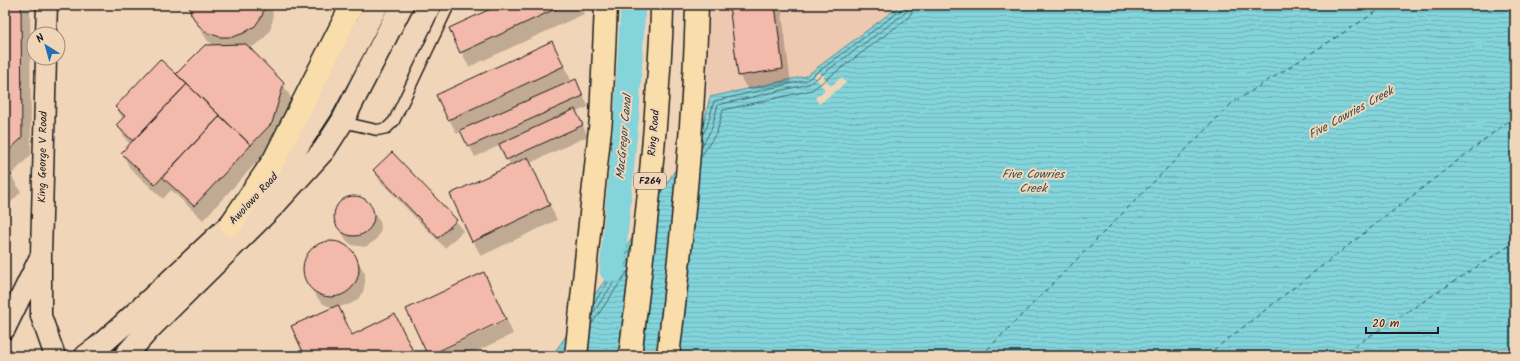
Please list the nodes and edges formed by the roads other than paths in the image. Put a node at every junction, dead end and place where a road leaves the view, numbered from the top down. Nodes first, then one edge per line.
1 (47, 5) edge
2 (352, 5) edge
3 (377, 5) edge
4 (402, 5) edge
5 (449, 5) edge
6 (606, 5) edge
7 (662, 5) edge
8 (697, 5) edge
9 (46, 26) edge
10 (46, 66) edge
11 (342, 122) junction
12 (231, 224) junction
13 (41, 255) junction
14 (5, 328) edge
15 (55, 356) edge
16 (86, 356) edge
17 (125, 356) edge
18 (576, 356) edge
19 (630, 356) edge
20 (668, 356) edge

1 - 9 street
2 - 12 highway
3 - 12 main road, Awolowo Road
4 - 11 main road, Awolowo Road
5 - 11 lane
6 - 18 highway
7 - 19 highway, Ring Road / F264
8 - 20 highway
10 - 13 street, King George V Road
11 - 17 main road, Awolowo Road
12 - 16 main road, Awolowo Road
13 - 14 street
13 - 15 street, King George V Road

